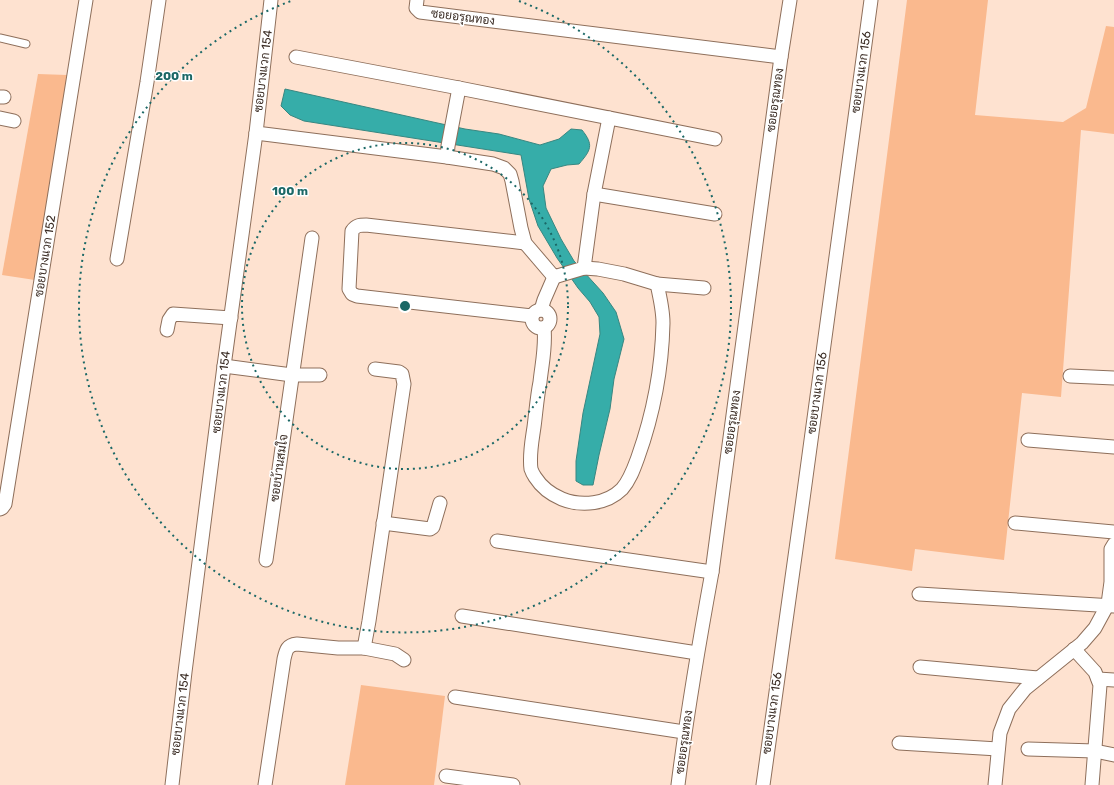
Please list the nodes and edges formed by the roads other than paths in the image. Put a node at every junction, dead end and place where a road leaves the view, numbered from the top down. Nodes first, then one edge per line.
1 (86, 0) edge
2 (159, 0) edge
3 (271, 0) edge
4 (417, 0) edge
5 (790, 0) edge
6 (871, 0) edge
7 (0, 38) edge
8 (26, 44) dead end
9 (296, 57) dead end
10 (781, 57) junction
11 (459, 88) junction
12 (0, 118) edge
13 (609, 118) junction
14 (14, 121) dead end
15 (256, 133) junction
16 (715, 139) dead end
17 (448, 151) junction
18 (594, 194) junction
19 (716, 214) dead end
20 (312, 238) dead end
21 (525, 243) junction
22 (117, 259) dead end
23 (583, 268) junction
24 (560, 275) junction
25 (657, 284) junction
26 (704, 288) dead end
27 (536, 313) junction
28 (231, 318) junction
29 (168, 330) dead end
30 (224, 366) junction
31 (375, 369) dead end
32 (292, 375) junction
33 (320, 375) dead end
34 (1070, 376) dead end
35 (1114, 378) edge
36 (1028, 440) dead end
37 (1114, 447) edge
38 (440, 503) dead end
39 (0, 509) edge
40 (383, 523) junction
41 (1015, 523) dead end
42 (1114, 532) edge
43 (497, 541) dead end
44 (1114, 544) edge
45 (266, 560) dead end
46 (712, 572) junction
47 (920, 594) dead end
48 (1110, 606) edge
49 (462, 616) dead end
50 (364, 648) junction
51 (1074, 649) junction
52 (697, 653) junction
53 (404, 660) dead end
54 (920, 667) dead end
55 (1038, 678) junction
56 (1098, 679) junction
57 (1114, 680) edge
58 (455, 697) dead end
59 (684, 732) junction
60 (899, 743) dead end
61 (998, 749) junction
62 (1028, 749) dead end
63 (1095, 751) junction
64 (1114, 755) edge
65 (446, 776) dead end
66 (172, 785) edge
67 (264, 785) edge
68 (513, 785) edge
69 (678, 785) edge
70 (763, 785) edge
71 (995, 785) edge
72 (1092, 785) edge

1 - 39 street, ซอยบางแวก 152
2 - 22 street
3 - 15 street, ซอยบางแวก 154
4 - 10 street, ซอยอรุณทอง
5 - 10 street, ซอยอรุณทอง
6 - 70 street, ซอยบางแวก 156
7 - 8 lane
9 - 11 street
10 - 46 street, ซอยอรุณทอง
11 - 13 street
11 - 17 street
12 - 14 street
13 - 16 street
13 - 18 street
15 - 17 street
15 - 28 street, ซอยบางแวก 154
17 - 21 street
18 - 19 street
18 - 23 street
20 - 32 street, ซอยบ้านสมใจ
21 - 24 street
21 - 27 street
23 - 24 street
23 - 25 street
24 - 27 street
25 - 26 street
25 - 27 street
28 - 29 street
28 - 30 street, ซอยบางแวก 154
30 - 32 street
30 - 66 street, ซอยบางแวก 154
31 - 40 street
32 - 33 street
32 - 45 street, ซอยบ้านสมใจ
34 - 35 street
36 - 37 street
38 - 40 street
40 - 50 street
41 - 42 street
43 - 46 street
44 - 48 street
46 - 52 street, ซอยอรุณทอง
47 - 48 street
48 - 51 street
49 - 52 street
50 - 53 street
50 - 67 street
51 - 55 street
51 - 56 street
52 - 59 street, ซอยอรุณทอง
54 - 55 street
55 - 61 street
56 - 57 street
56 - 63 street
58 - 59 street
59 - 69 street, ซอยอรุณทอง
60 - 61 street
61 - 71 street
62 - 63 street
63 - 64 street
63 - 72 street
65 - 68 street

